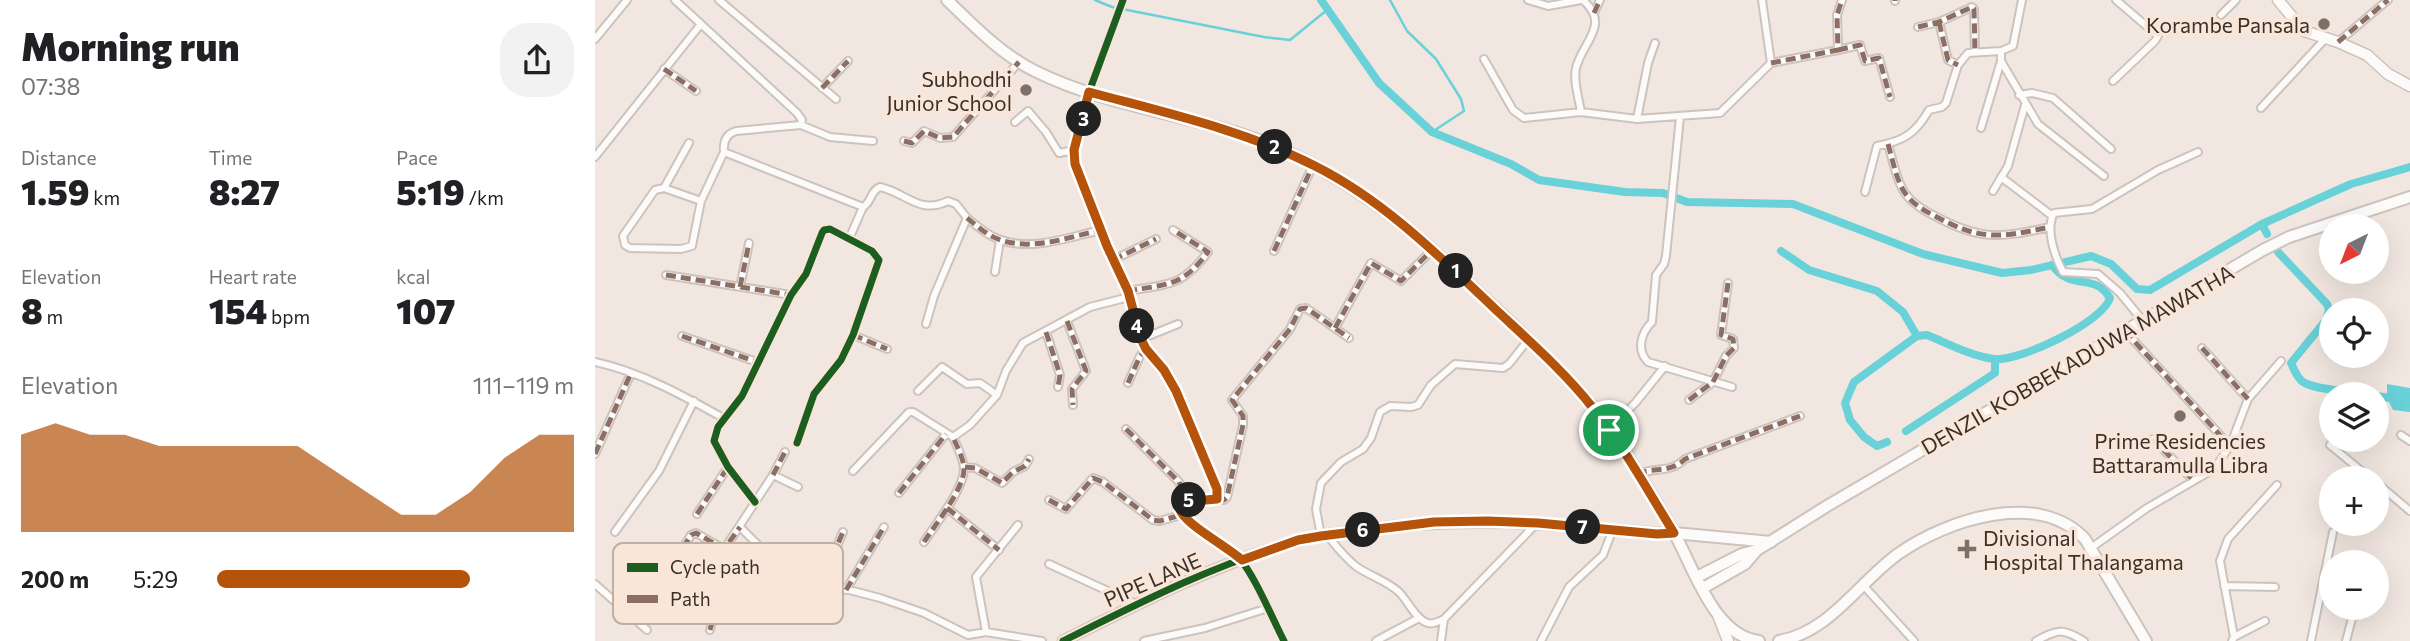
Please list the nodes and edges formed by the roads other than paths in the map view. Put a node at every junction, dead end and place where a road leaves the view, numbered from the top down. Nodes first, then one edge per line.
1 (627, 0) edge
2 (675, 0) edge
3 (719, 0) edge
4 (1123, 0) edge
5 (1528, 0) edge
6 (1582, 0) edge
7 (1600, 0) edge
8 (1762, 0) edge
9 (1842, 0) edge
10 (2022, 0) edge
11 (2116, 0) edge
12 (2236, 0) edge
13 (2278, 0) edge
14 (2388, 0) edge
15 (953, 2) edge
16 (1594, 13) junction
17 (2221, 15) dead end
18 (1939, 22) junction
19 (701, 24) junction
20 (1918, 27) dead end
21 (595, 39) edge
22 (2325, 39) junction
23 (2338, 42) junction
24 (1655, 43) dead end
25 (1838, 50) junction
26 (2001, 51) junction
27 (1975, 52) junction
28 (1485, 58) dead end
29 (848, 61) dead end
30 (2001, 61) junction
31 (1019, 62) junction
32 (1771, 63) junction
33 (1958, 65) junction
34 (664, 69) junction
35 (2113, 81) dead end
36 (2410, 86) edge
37 (822, 88) junction
38 (696, 91) dead end
39 (1089, 92) junction
40 (2019, 95) junction
41 (1890, 97) dead end
42 (836, 99) dead end
43 (2025, 105) junction
44 (2261, 108) dead end
45 (1581, 112) junction
46 (1680, 117) junction
47 (1637, 119) junction
48 (1015, 122) dead end
49 (801, 125) junction
50 (1981, 128) dead end
51 (873, 141) dead end
52 (904, 141) dead end
53 (689, 143) dead end
54 (1888, 144) junction
55 (2111, 149) dead end
56 (1074, 150) junction
57 (724, 152) junction
58 (2198, 152) dead end
59 (595, 157) edge
60 (1313, 165) junction
61 (2104, 176) dead end
62 (2001, 177) junction
63 (664, 188) junction
64 (1993, 191) dead end
65 (1865, 192) dead end
66 (2410, 197) edge
67 (701, 201) junction
68 (863, 206) junction
69 (2051, 215) junction
70 (967, 218) junction
71 (2050, 227) junction
72 (1101, 230) junction
73 (1173, 230) dead end
74 (849, 239) junction
75 (1156, 239) dead end
76 (1000, 240) junction
77 (749, 243) dead end
78 (1433, 249) junction
79 (1274, 251) dead end
80 (1113, 260) junction
81 (995, 272) dead end
82 (666, 275) dead end
83 (1728, 283) dead end
84 (740, 287) junction
85 (1128, 294) junction
86 (791, 295) junction
87 (1067, 321) junction
88 (2143, 321) junction
89 (926, 324) dead end
90 (1178, 324) dead end
91 (1335, 328) junction
92 (2125, 331) junction
93 (1046, 332) junction
94 (853, 335) junction
95 (683, 336) dead end
96 (1349, 338) dead end
97 (1141, 339) junction
98 (1528, 340) junction
99 (2202, 348) dead end
100 (887, 349) dead end
101 (1146, 349) junction
102 (2281, 361) dead end
103 (595, 362) edge
104 (757, 362) junction
105 (1665, 366) junction
106 (631, 373) junction
107 (1713, 382) junction
108 (1128, 383) dead end
109 (1058, 387) dead end
110 (1732, 387) dead end
111 (918, 391) dead end
112 (997, 395) junction
113 (2248, 399) junction
114 (1689, 400) dead end
115 (694, 401) junction
116 (1073, 405) dead end
117 (1800, 416) dead end
118 (725, 419) junction
119 (1126, 429) dead end
120 (1609, 430) junction
121 (2400, 435) dead end
122 (949, 436) junction
123 (2153, 439) dead end
124 (2410, 441) edge
125 (797, 443) dead end
126 (2230, 446) junction
127 (785, 452) dead end
128 (2338, 452) edge
129 (595, 454) edge
130 (1029, 459) dead end
131 (2355, 466) edge
132 (728, 467) junction
133 (965, 467) junction
134 (853, 471) dead end
135 (1637, 474) junction
136 (772, 475) junction
137 (2193, 480) junction
138 (2277, 485) dead end
139 (798, 487) dead end
140 (898, 493) dead end
141 (2389, 493) edge
142 (1217, 499) junction
143 (1049, 500) dead end
144 (1187, 500) junction
145 (755, 502) junction
146 (947, 508) junction
147 (2410, 511) edge
148 (697, 514) dead end
149 (1181, 515) junction
150 (1538, 523) junction
151 (1018, 525) dead end
152 (740, 527) junction
153 (884, 527) dead end
154 (1613, 529) junction
155 (615, 532) dead end
156 (843, 532) dead end
157 (1674, 533) junction
158 (1324, 535) junction
159 (2332, 536) edge
160 (924, 542) dead end
161 (1771, 542) junction
162 (687, 543) edge
163 (713, 543) edge
164 (728, 543) edge
165 (755, 543) edge
166 (838, 543) edge
167 (2091, 548) junction
168 (999, 550) junction
169 (1242, 560) junction
170 (1049, 564) dead end
171 (1700, 583) junction
172 (595, 584) edge
173 (1863, 585) junction
174 (2224, 586) junction
175 (2275, 587) dead end
176 (843, 589) edge
177 (846, 590) junction
178 (613, 600) edge
179 (1136, 604) junction
180 (1268, 608) junction
181 (1718, 614) junction
182 (1419, 618) junction
183 (1444, 619) junction
184 (2352, 620) edge
185 (2265, 621) dead end
186 (640, 624) edge
187 (712, 624) edge
188 (647, 630) dead end
189 (710, 630) dead end
190 (986, 632) junction
191 (2233, 639) edge
192 (1747, 640) edge
193 (1042, 641) edge
194 (1063, 641) edge
195 (1143, 641) edge
196 (1284, 641) edge
197 (1377, 641) edge
198 (1441, 641) edge
199 (1541, 641) edge
200 (1728, 641) edge
201 (1759, 641) edge
202 (1779, 641) edge
203 (1914, 641) edge
204 (2036, 641) edge
205 (2084, 641) edge
206 (2145, 641) edge
207 (2311, 641) edge
208 (2346, 641) edge

1 - 21 street
2 - 19 street
3 - 37 street
4 - 39 street
5 - 6 street
6 - 16 street
7 - 16 street
8 - 32 street
9 - 25 street
10 - 26 street
11 - 35 street
12 - 17 street
13 - 22 street
14 - 23 street
15 - 31 main road
16 - 45 street
18 - 20 street
18 - 27 street
18 - 33 street
19 - 34 street
19 - 49 street
22 - 23 street
22 - 44 street
23 - 36 street
24 - 47 street
25 - 32 street
25 - 41 street
26 - 27 street
26 - 30 street
27 - 33 street
28 - 45 street
29 - 37 street
30 - 40 street
30 - 50 street
31 - 39 main road
31 - 52 street
32 - 46 street
33 - 54 street
34 - 38 street
34 - 59 street
37 - 42 street
39 - 56 street
39 - 60 main road
40 - 43 street
40 - 55 street
43 - 61 street
43 - 62 street
45 - 47 street
46 - 47 street
46 - 105 street
48 - 56 street
49 - 51 street
49 - 57 street
53 - 63 street
54 - 65 street
54 - 71 street
56 - 72 street
57 - 67 street
57 - 68 street
58 - 69 street
60 - 78 main road
60 - 79 street
62 - 64 street
62 - 69 street
63 - 67 street
63 - 67 street
66 - 88 main road, DENZIL KOBBEKADUWA MAWATHA
68 - 70 street
68 - 74 street
69 - 71 street
70 - 76 street
70 - 89 street
71 - 88 street
72 - 76 street
72 - 80 street
73 - 85 street
74 - 86 street
74 - 94 street
75 - 80 street
76 - 81 street
77 - 84 street
78 - 91 street
78 - 98 main road
80 - 85 street
82 - 84 street
83 - 107 street
84 - 86 street
85 - 87 street
85 - 97 street
86 - 104 street
87 - 93 street
87 - 116 street
88 - 92 main road, DENZIL KOBBEKADUWA MAWATHA
90 - 97 street
91 - 96 street
91 - 142 street
92 - 126 street
92 - 161 main road, DENZIL KOBBEKADUWA MAWATHA
93 - 109 street
93 - 112 street
94 - 100 street
94 - 125 street
95 - 104 street
97 - 101 street
98 - 120 main road
98 - 158 street
99 - 113 street
101 - 108 street
101 - 142 street
102 - 113 street
103 - 106 street
104 - 118 street
105 - 107 street
105 - 120 street
106 - 115 street
106 - 129 street
107 - 110 street
107 - 114 street
111 - 112 street
112 - 122 street
113 - 126 street
115 - 118 street
115 - 155 street
117 - 135 street
118 - 132 street
119 - 144 street
120 - 135 main road
121 - 124 street
122 - 133 street
122 - 134 street
122 - 140 street
123 - 137 street
126 - 137 street
127 - 136 street
128 - 131 street
130 - 133 street
132 - 145 street
132 - 148 street
133 - 146 street
135 - 157 main road
136 - 139 street
136 - 145 street
137 - 167 street
138 - 174 street
141 - 147 street
142 - 144 street
143 - 149 street
144 - 149 street
145 - 152 street
146 - 160 street
146 - 168 street
149 - 169 street
150 - 154 street, PIPE LANE
150 - 158 street, PIPE LANE
150 - 183 street
151 - 168 street
152 - 164 street
152 - 165 street
153 - 177 street
154 - 157 street, PIPE LANE
154 - 199 street
156 - 166 street
157 - 161 main road
157 - 171 main road
158 - 169 street, PIPE LANE
158 - 182 street
159 - 207 street
161 - 171 main road, DENZIL KOBBEKADUWA MAWATHA
162 - 163 street
167 - 173 main road
167 - 206 main road
168 - 190 street
169 - 179 street, PIPE LANE
169 - 180 street
170 - 179 street
171 - 181 main road
172 - 178 street
173 - 202 main road
173 - 203 street
174 - 175 street
174 - 191 street
176 - 177 street
177 - 190 street
179 - 194 street, PIPE LANE
180 - 195 street
180 - 196 street
181 - 192 main road
181 - 200 street
182 - 183 street
182 - 197 street
183 - 198 street
184 - 208 street
185 - 191 street
186 - 188 street
187 - 189 street
190 - 193 street
192 - 201 main road
204 - 205 street

